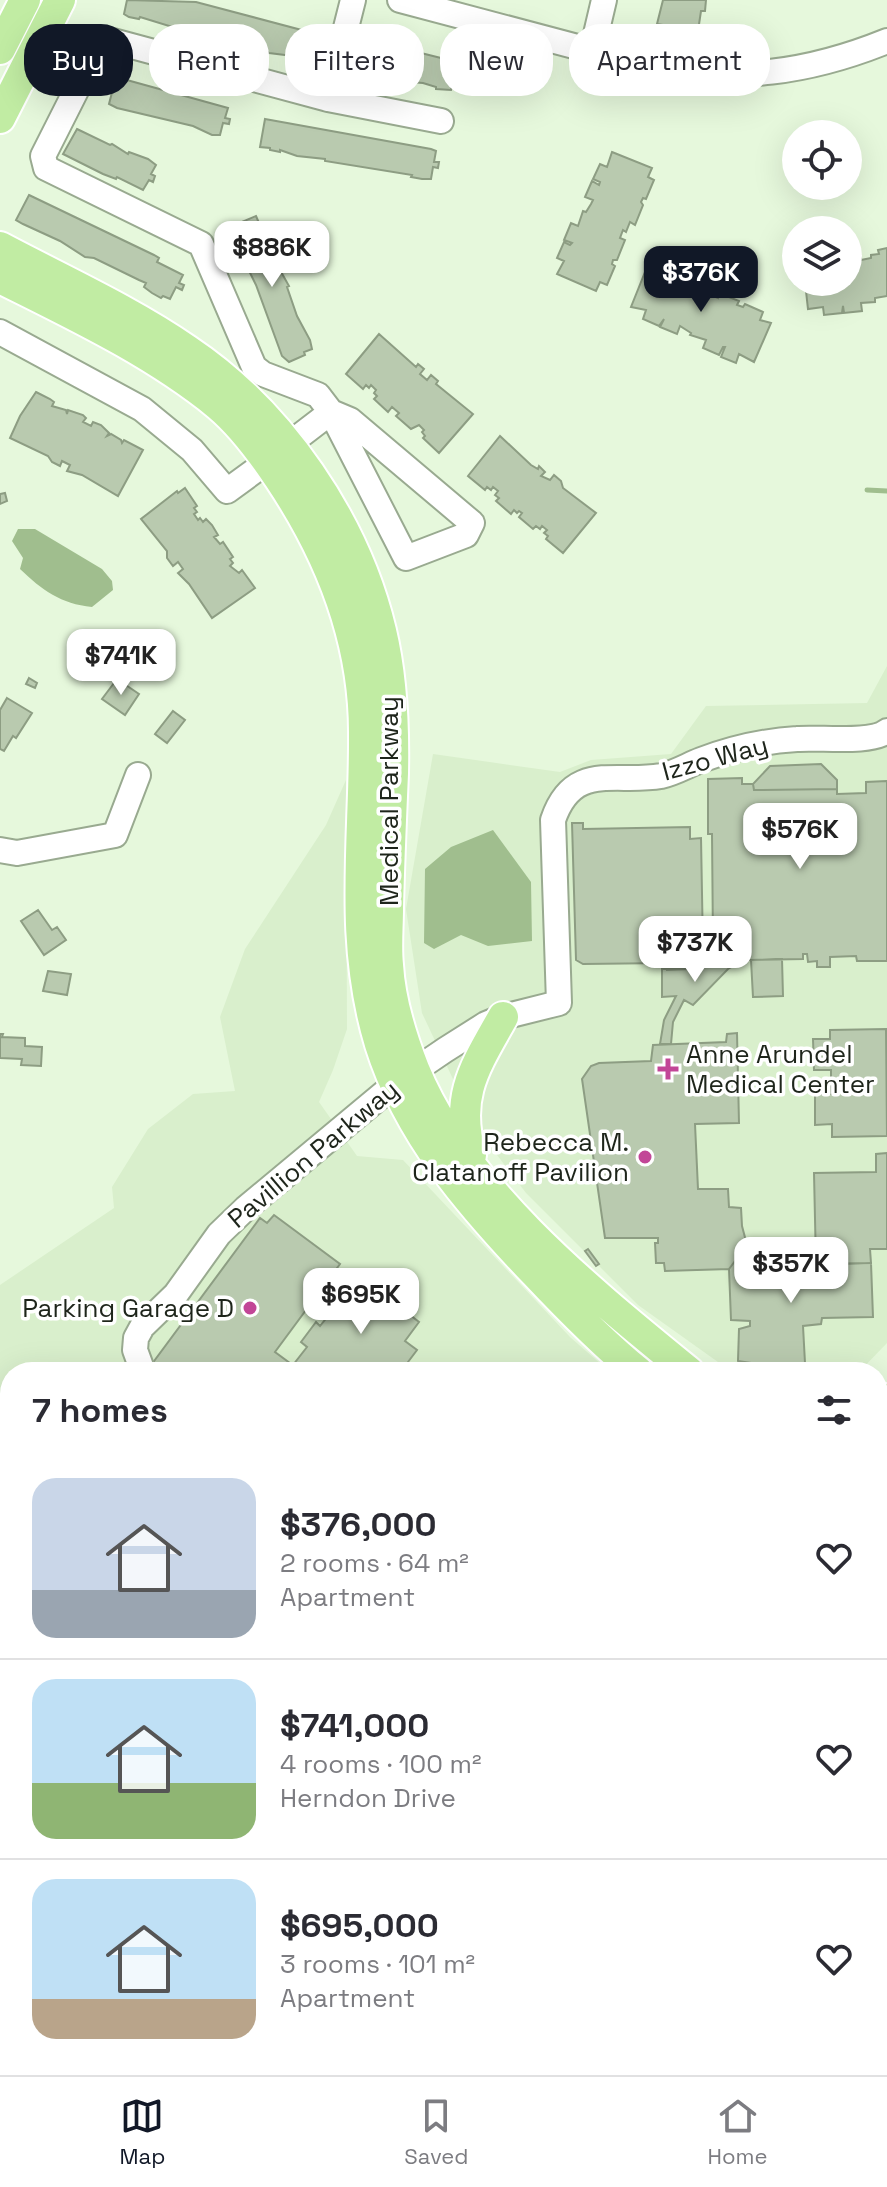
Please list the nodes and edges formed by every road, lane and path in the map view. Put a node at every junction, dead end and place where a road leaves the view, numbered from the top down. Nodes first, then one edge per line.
1 (25, 0) edge
2 (60, 0) edge
3 (353, 0) edge
4 (400, 0) edge
5 (604, 0) edge
6 (598, 24) edge
7 (887, 41) edge
8 (569, 45) edge
9 (0, 49) edge
10 (770, 74) edge
11 (328, 99) junction
12 (0, 118) edge
13 (441, 121) dead end
14 (0, 247) edge
15 (0, 278) edge
16 (0, 332) edge
17 (331, 412) junction
18 (278, 453) junction
19 (887, 731) edge
20 (138, 775) dead end
21 (0, 850) edge
22 (559, 1003) joint
23 (503, 1017) junction
24 (404, 1077) junction
25 (475, 1169) junction
26 (139, 1362) edge
27 (627, 1362) edge
28 (677, 1362) edge

1 - 9 main road
2 - 12 main road
3 - 11 street
4 - 8 street
5 - 6 street
7 - 10 street
11 - 13 street
11 - 17 street
14 - 18 main road, Medical Parkway
15 - 18 main road, Medical Parkway
16 - 18 street
17 - 17 street
17 - 18 street
18 - 24 main road, Medical Parkway
19 - 22 street, Izzo Way
20 - 21 street
22 - 23 street, Pavillion Parkway
23 - 24 street, Pavillion Parkway
23 - 25 main road
24 - 25 main road, Medical Parkway
24 - 26 street, Pavillion Parkway
24 - 27 main road, Medical Parkway
25 - 28 main road, Medical Parkway

